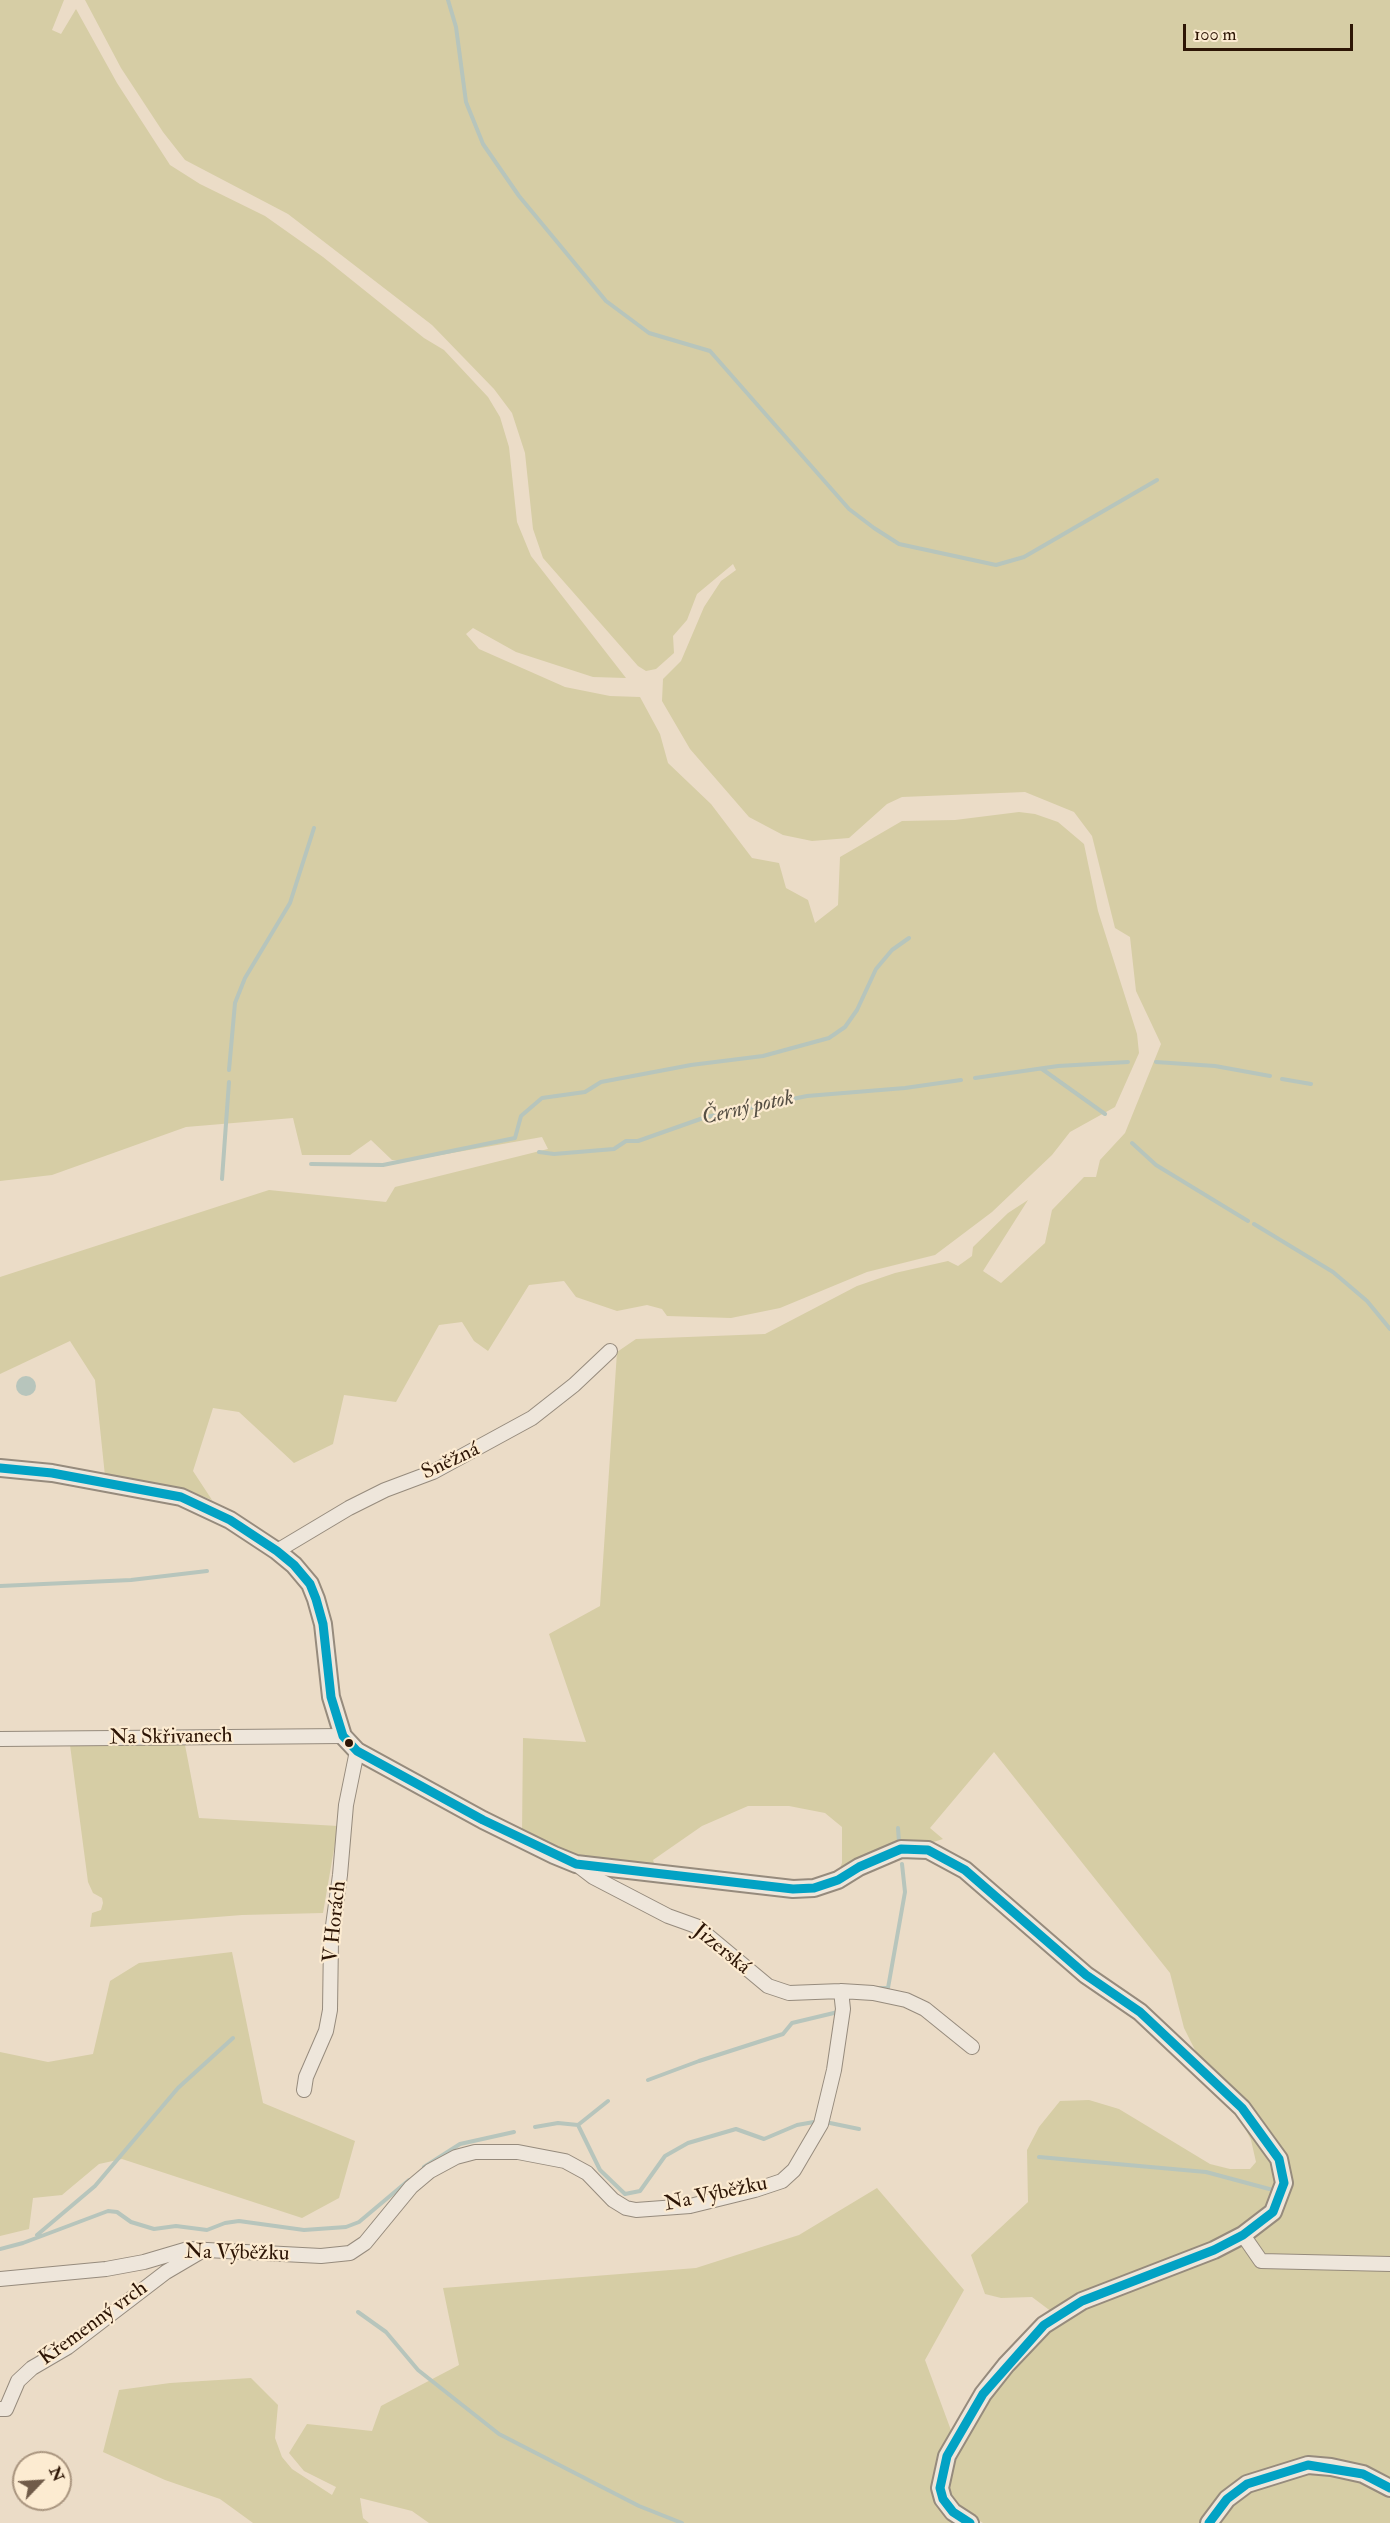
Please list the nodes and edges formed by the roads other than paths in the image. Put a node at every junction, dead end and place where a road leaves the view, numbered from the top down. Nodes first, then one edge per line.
1 (610, 1351) dead end
2 (0, 1468) edge
3 (277, 1551) junction
4 (343, 1736) junction
5 (0, 1739) edge
6 (357, 1751) junction
7 (576, 1864) junction
8 (842, 1991) junction
9 (972, 2048) dead end
10 (304, 2090) dead end
11 (1243, 2235) junction
12 (204, 2250) junction
13 (1390, 2264) edge
14 (0, 2278) edge
15 (0, 2409) edge
16 (1390, 2488) edge
17 (970, 2523) edge
18 (1209, 2523) edge

1 - 3 street, Sněžná
2 - 3 street, Jizerská
3 - 4 street, Jizerská
4 - 5 street, Na Skřivanech
4 - 6 street, Jizerská
6 - 7 street, Jizerská
6 - 10 street, V Horách
7 - 8 street, Jizerská
7 - 11 street, Jizerská
8 - 9 street
8 - 12 street, Na Výběžku
11 - 13 street
11 - 17 street, Jizerská
12 - 14 street, Na Výběžku
12 - 15 street, Křemenný vrch
16 - 18 street

